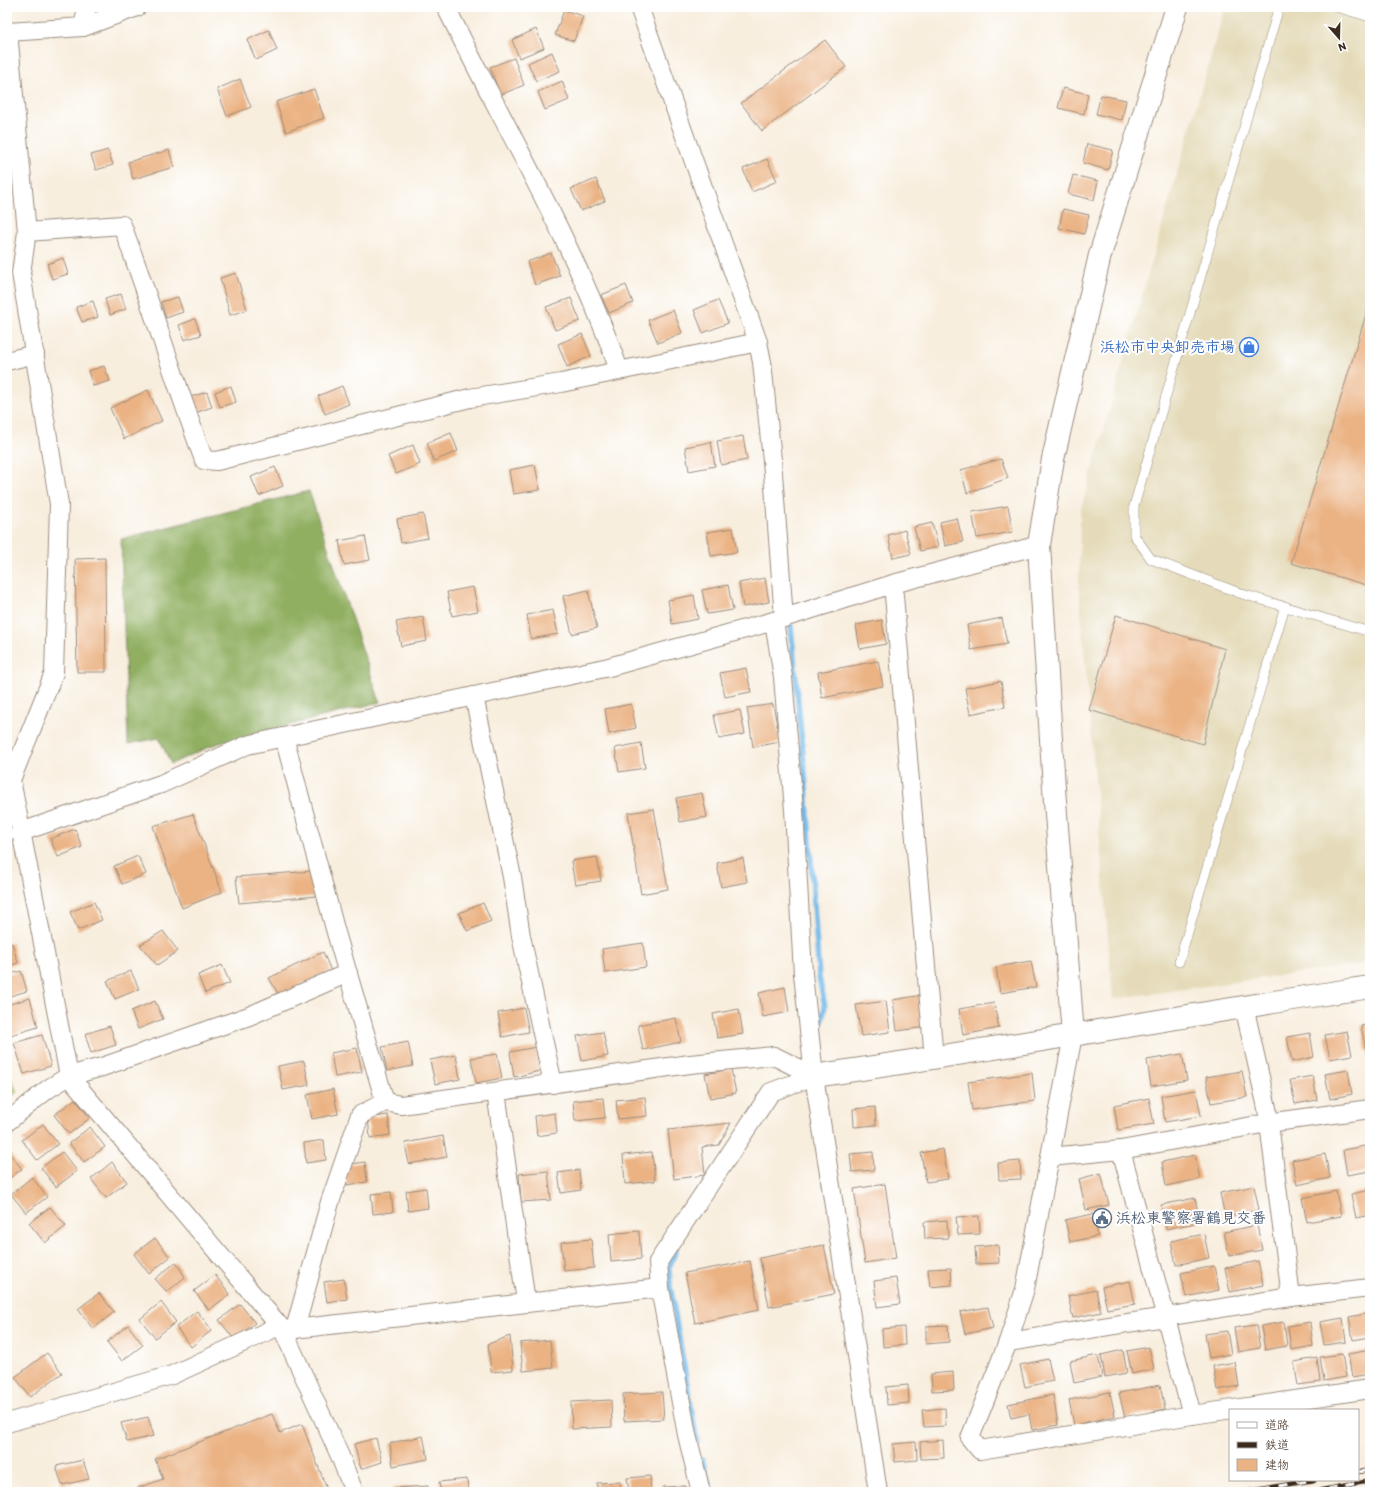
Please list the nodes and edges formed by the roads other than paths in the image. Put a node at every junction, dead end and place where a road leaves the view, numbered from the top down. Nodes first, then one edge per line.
1 (87, 7) edge
2 (137, 7) edge
3 (446, 7) edge
4 (639, 7) edge
5 (1177, 7) edge
6 (1279, 7) edge
7 (1336, 7) edge
8 (1370, 17) edge
9 (83, 27) junction
10 (27, 232) junction
11 (758, 342) junction
12 (35, 354) junction
13 (7, 361) edge
14 (619, 370) junction
15 (1040, 545) junction
16 (893, 584) junction
17 (1285, 606) junction
18 (779, 620) junction
19 (1370, 632) edge
20 (474, 696) junction
21 (284, 737) junction
22 (14, 833) edge
23 (1179, 962) dead end
24 (348, 973) junction
25 (1370, 987) edge
26 (1244, 1006) junction
27 (1073, 1035) junction
28 (934, 1059) junction
29 (69, 1076) junction
30 (814, 1076) junction
31 (553, 1084) junction
32 (496, 1092) junction
33 (385, 1102) junction
34 (1370, 1109) edge
35 (7, 1122) edge
36 (1268, 1123) junction
37 (1121, 1150) junction
38 (1050, 1156) junction
39 (660, 1288) junction
40 (1370, 1288) edge
41 (1291, 1297) junction
42 (526, 1302) junction
43 (1167, 1318) junction
44 (286, 1328) junction
45 (1008, 1342) junction
46 (1370, 1389) edge
47 (1233, 1409) edge
48 (1229, 1410) edge
49 (1192, 1415) junction
50 (7, 1423) edge
51 (354, 1492) edge
52 (701, 1492) edge
53 (878, 1492) edge

1 - 9 street
2 - 9 street
3 - 14 street
4 - 11 street
5 - 15 street
6 - 17 lane
7 - 8 lane
9 - 10 street
10 - 12 street
10 - 14 street
11 - 14 street
11 - 18 street
12 - 13 street
12 - 22 street
15 - 16 street
15 - 27 street
16 - 18 street
16 - 28 street
17 - 19 lane
17 - 23 lane
18 - 20 street
18 - 30 street
20 - 21 street
20 - 31 street
21 - 22 street
21 - 24 street
22 - 29 street
24 - 29 street
24 - 33 street
25 - 26 street
26 - 27 street
26 - 36 street
27 - 28 street
27 - 38 street
28 - 30 street
29 - 35 street
29 - 44 street
30 - 31 street
30 - 39 street
30 - 53 street
31 - 32 street
32 - 33 street
32 - 42 street
33 - 44 street
34 - 36 street
36 - 37 street
36 - 41 street
37 - 38 street
37 - 43 street
38 - 45 street
39 - 42 street
39 - 52 street
40 - 41 street
41 - 43 street
42 - 44 street
43 - 45 street
43 - 49 street
44 - 50 street
44 - 51 street
45 - 49 street
46 - 47 street
48 - 49 street

